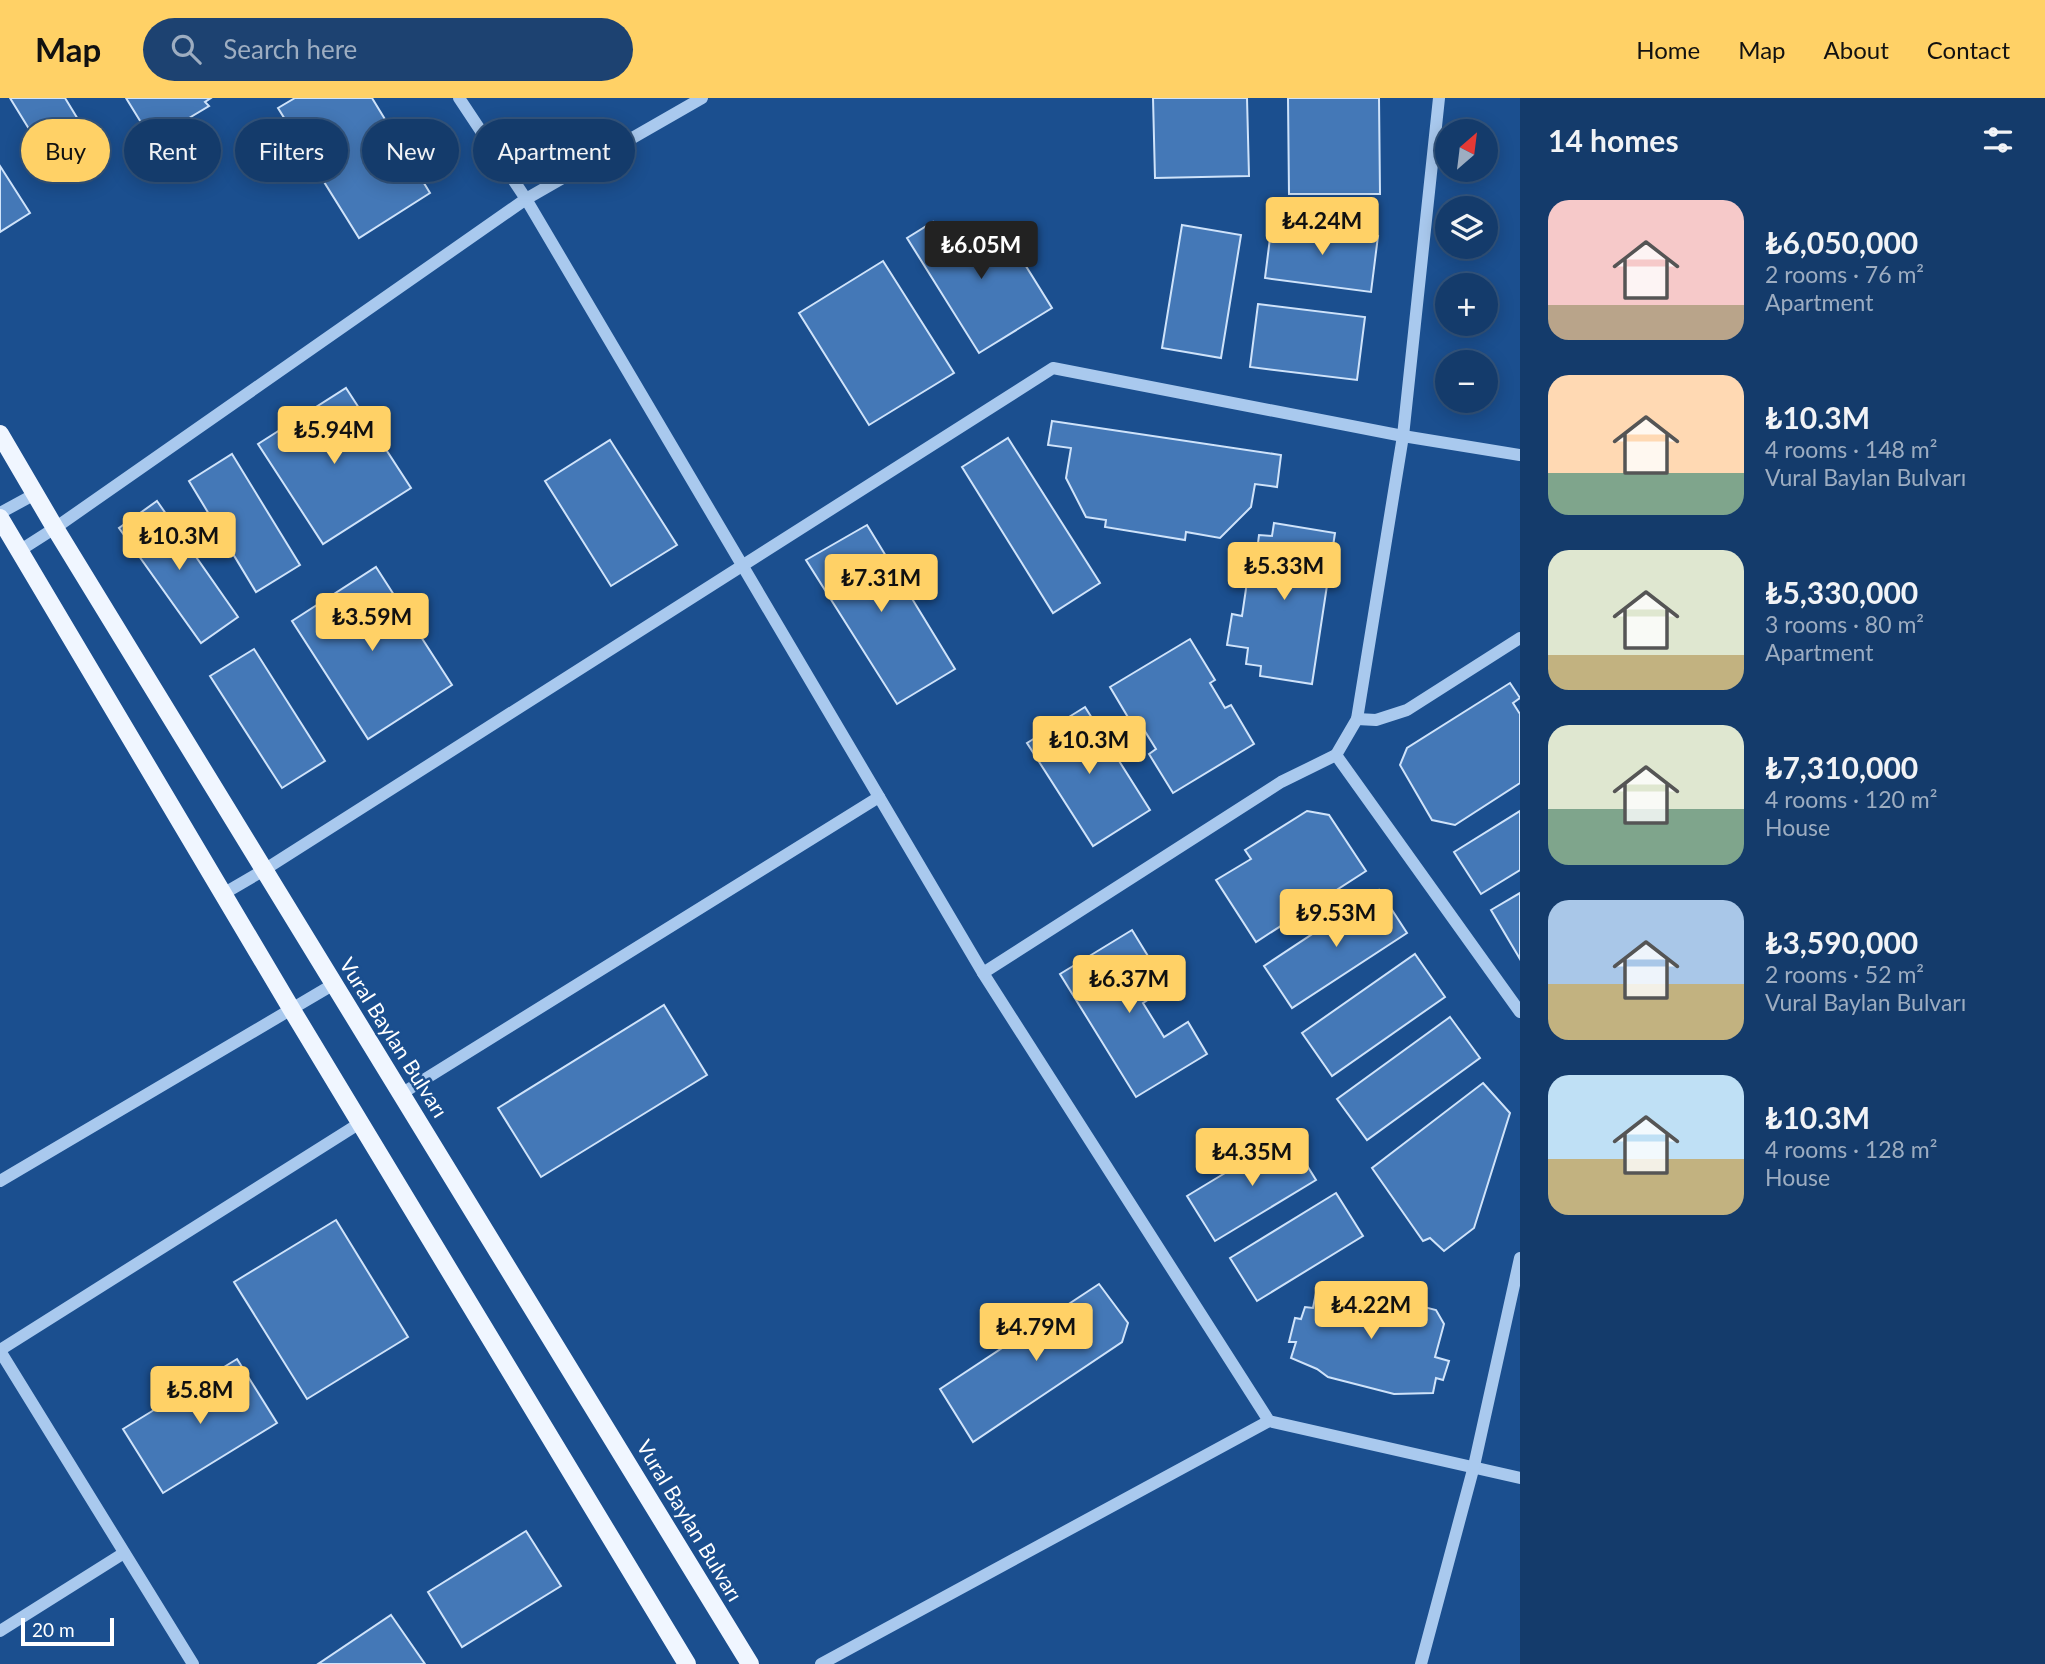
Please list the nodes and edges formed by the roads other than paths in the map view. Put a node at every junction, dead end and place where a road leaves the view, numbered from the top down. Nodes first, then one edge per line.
1 (458, 98) edge
2 (702, 98) edge
3 (1439, 98) edge
4 (526, 200) junction
5 (0, 434) edge
6 (1403, 436) junction
7 (1520, 455) edge
8 (35, 495) junction
9 (0, 516) edge
10 (55, 528) junction
11 (19, 551) junction
12 (742, 567) junction
13 (1520, 638) edge
14 (1357, 719) junction
15 (1336, 755) junction
16 (878, 797) junction
17 (264, 870) junction
18 (223, 894) junction
19 (983, 973) junction
20 (334, 984) junction
21 (292, 1010) junction
22 (1520, 1012) edge
23 (401, 1094) junction
24 (360, 1123) junction
25 (0, 1181) edge
26 (1520, 1258) edge
27 (0, 1351) edge
28 (1269, 1421) junction
29 (1474, 1466) junction
30 (1520, 1478) edge
31 (124, 1553) junction
32 (0, 1631) edge
33 (193, 1664) edge
34 (687, 1664) edge
35 (750, 1664) edge
36 (821, 1664) edge
37 (1420, 1664) edge

1 - 4 street
2 - 4 street
3 - 6 street
4 - 10 street
4 - 12 street
5 - 8 main road, Vural Baylan Bulvarı
6 - 7 street
6 - 12 street
6 - 14 street
8 - 9 street
8 - 10 main road, Vural Baylan Bulvarı
9 - 11 main road
10 - 11 street
10 - 17 main road, Vural Baylan Bulvarı
11 - 18 main road
12 - 16 street
12 - 17 street
13 - 14 street
14 - 15 street
15 - 19 street
15 - 22 street
16 - 19 street
16 - 23 street
17 - 18 street
17 - 20 main road, Vural Baylan Bulvarı
18 - 21 main road
19 - 28 street
20 - 21 street
20 - 23 main road, Vural Baylan Bulvarı
21 - 24 main road
21 - 25 street
23 - 35 main road, Vural Baylan Bulvarı
24 - 27 street
24 - 34 main road
26 - 29 street
27 - 31 street
28 - 29 street
28 - 36 street
29 - 30 street
29 - 37 street
31 - 32 street
31 - 33 street

